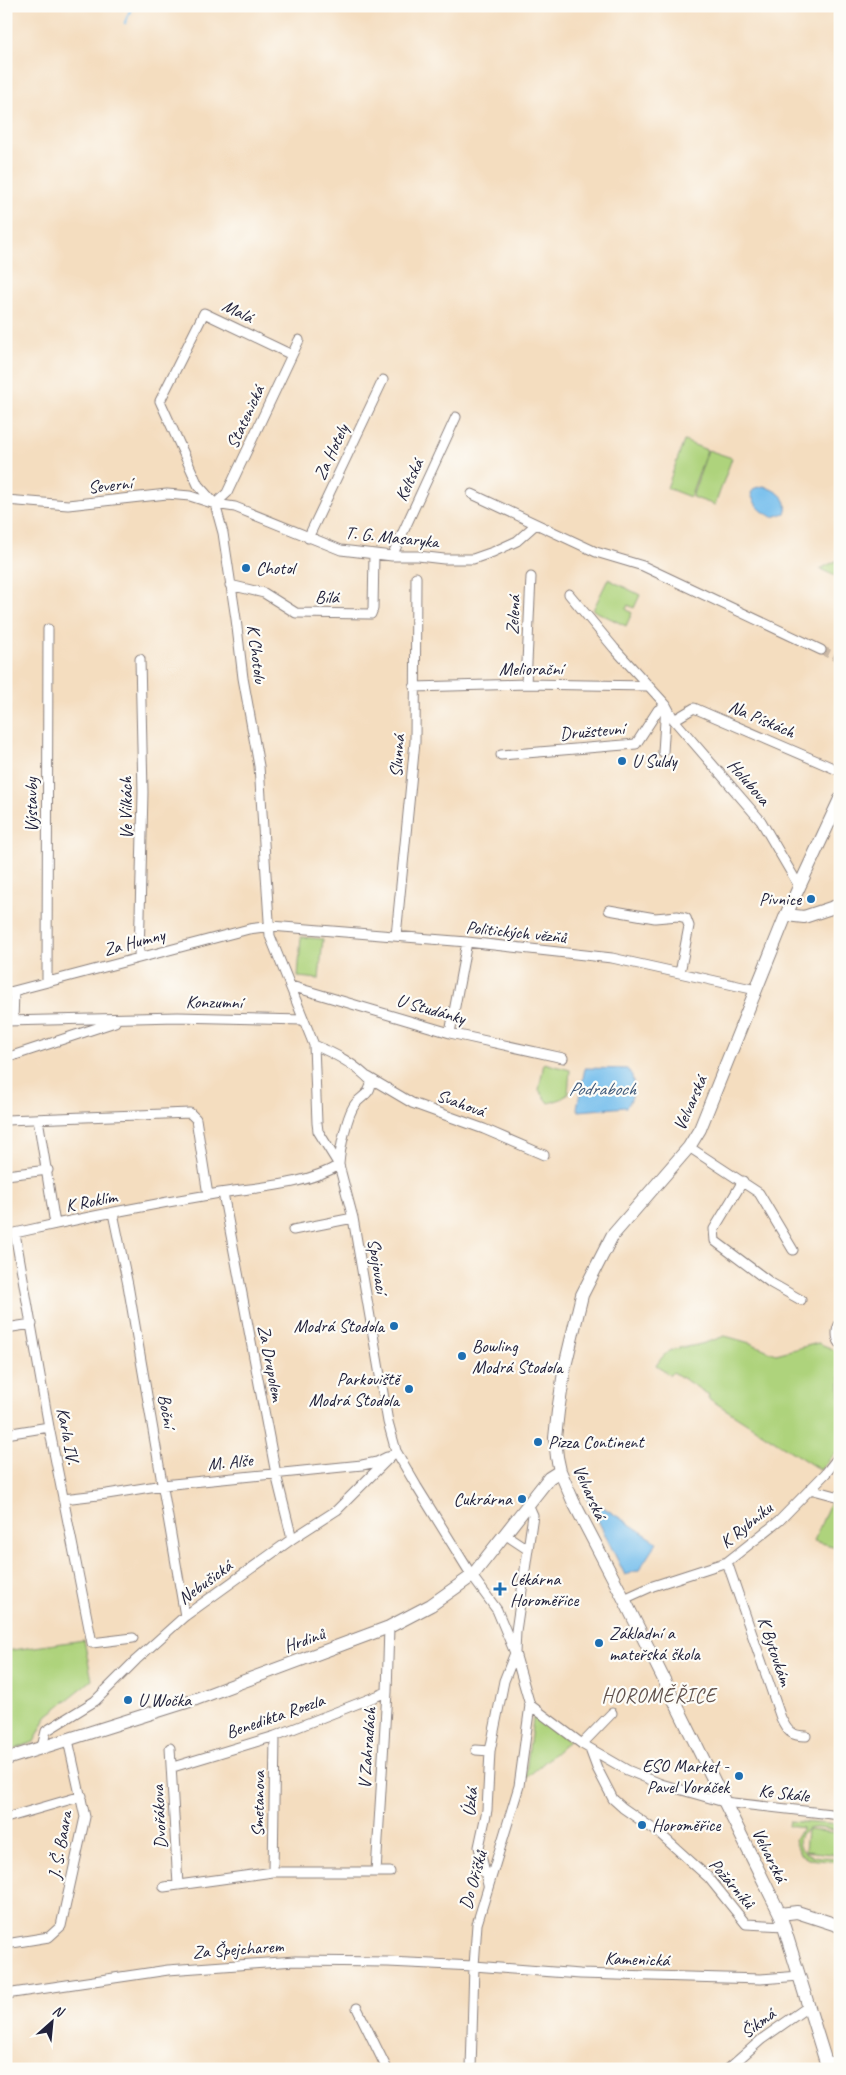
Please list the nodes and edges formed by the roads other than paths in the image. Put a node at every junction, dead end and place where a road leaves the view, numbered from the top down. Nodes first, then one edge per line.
1 (299, 340) dead end
2 (292, 355) junction
3 (383, 380) dead end
4 (160, 401) joint
5 (456, 418) dead end
6 (472, 494) dead end
7 (6, 500) edge
8 (215, 504) junction
9 (535, 525) junction
10 (308, 538) junction
11 (374, 554) junction
12 (392, 556) junction
13 (416, 577) dead end
14 (531, 577) dead end
15 (230, 584) junction
16 (569, 594) dead end
17 (48, 629) dead end
18 (821, 650) tunnel mouth
19 (140, 659) dead end
20 (526, 684) junction
21 (648, 686) junction
22 (414, 687) junction
23 (666, 705) junction
24 (674, 720) junction
25 (663, 752) dead end
26 (501, 755) dead end
27 (840, 770) edge
28 (840, 798) edge
29 (799, 886) junction
30 (840, 905) edge
31 (609, 910) dead end
32 (786, 915) junction
33 (270, 926) junction
34 (396, 936) junction
35 (467, 942) junction
36 (140, 957) junction
37 (680, 973) junction
38 (47, 981) junction
39 (291, 986) junction
40 (756, 990) junction
41 (10, 992) edge
42 (123, 1019) junction
43 (304, 1020) junction
44 (10, 1021) edge
45 (450, 1033) junction
46 (314, 1045) junction
47 (6, 1058) edge
48 (563, 1058) dead end
49 (368, 1077) junction
50 (38, 1119) junction
51 (6, 1120) edge
52 (689, 1147) junction
53 (544, 1155) dead end
54 (340, 1165) junction
55 (48, 1170) junction
56 (6, 1175) edge
57 (743, 1181) junction
58 (223, 1192) junction
59 (208, 1195) junction
60 (113, 1213) junction
61 (353, 1218) junction
62 (55, 1224) junction
63 (293, 1230) dead end
64 (793, 1250) dead end
65 (801, 1300) dead end
66 (840, 1323) edge
67 (32, 1324) junction
68 (6, 1328) edge
69 (840, 1343) edge
70 (49, 1427) junction
71 (6, 1434) edge
72 (396, 1451) junction
73 (840, 1455) edge
74 (560, 1471) junction
75 (276, 1474) junction
76 (163, 1485) junction
77 (810, 1489) junction
78 (840, 1497) edge
79 (63, 1499) junction
80 (528, 1504) junction
81 (506, 1535) junction
82 (292, 1539) junction
83 (527, 1549) junction
84 (727, 1562) junction
85 (472, 1576) junction
86 (624, 1599) junction
87 (185, 1616) junction
88 (389, 1627) junction
89 (133, 1638) dead end
90 (515, 1653) junction
91 (387, 1692) junction
92 (530, 1705) junction
93 (612, 1713) dead end
94 (275, 1736) junction
95 (806, 1736) dead end
96 (68, 1740) junction
97 (586, 1746) junction
98 (42, 1747) junction
99 (170, 1748) dead end
100 (476, 1750) dead end
101 (490, 1751) junction
102 (6, 1759) edge
103 (173, 1767) junction
104 (82, 1796) junction
105 (724, 1802) junction
106 (840, 1815) edge
107 (6, 1818) edge
108 (273, 1872) junction
109 (376, 1872) junction
110 (390, 1872) dead end
111 (178, 1885) junction
112 (488, 1885) junction
113 (164, 1887) dead end
114 (782, 1920) junction
115 (840, 1926) edge
116 (6, 1944) edge
117 (474, 1966) junction
118 (800, 1976) junction
119 (6, 1994) edge
120 (809, 2006) junction
121 (357, 2008) dead end
122 (827, 2064) edge
123 (840, 2064) edge
124 (387, 2069) edge
125 (471, 2069) edge
126 (728, 2069) edge

1 - 2 street, Statenická
2 - 4 street, Malá
2 - 8 street, Statenická
3 - 10 street, Za Hotely
4 - 8 street, K Chotolu
5 - 12 street, Keltská
6 - 9 street
7 - 8 street, Severní
8 - 10 street, T. G. Masaryka
8 - 15 street, K Chotolu
9 - 12 street, T. G. Masaryka
9 - 18 street
10 - 11 street, T. G. Masaryka
11 - 12 street, T. G. Masaryka
11 - 15 street, Bílá
13 - 22 street, Slunná
14 - 20 street, Zelená
15 - 33 street, K Chotolu
16 - 21 street, Holubova
17 - 38 street, Výstavby
19 - 36 street, Ve Vilkách
20 - 21 street, Meliorační
20 - 22 street, Meliorační
21 - 23 street, Holubova
22 - 34 street, Slunná
23 - 24 street, Holubova
23 - 25 street
23 - 26 street, Družstevní
24 - 27 street, Na Pískách
24 - 29 street, Holubova
28 - 29 main road, Velvarská
29 - 32 main road, Velvarská
30 - 32 main road
31 - 37 street
32 - 40 main road, Velvarská
33 - 34 street, Politických vězňů
33 - 36 street, Za Humny
33 - 39 street, Spojovací
34 - 35 street, Politických vězňů
35 - 37 street, Politických vězňů
35 - 45 street
36 - 38 street, Za Humny
37 - 40 street, Politických vězňů
38 - 41 street, Za Humny
39 - 43 street, Spojovací
39 - 45 street, U Studánky
40 - 52 main road, Velvarská
41 - 44 street
42 - 43 street, Konzumní
42 - 44 street, Konzumní
42 - 47 street, Konzumní
43 - 46 street, Spojovací
45 - 48 street, U Studánky
46 - 49 street, Svahová
46 - 54 street, Spojovací
49 - 53 street, Svahová
49 - 54 street
50 - 51 street
50 - 55 street, K Roklím
50 - 59 street
52 - 57 street
52 - 74 main road, Velvarská
54 - 58 street, K Roklím
54 - 61 street, Spojovací
55 - 56 street
55 - 62 street, K Roklím
57 - 64 street
57 - 65 street
58 - 59 street, K Roklím
58 - 75 street, Za Drupolem
59 - 60 street, K Roklím
60 - 62 street, K Roklím
60 - 76 street, Boční
61 - 63 street
61 - 72 street, Spojovací
62 - 67 street, Karla IV.
66 - 69 street
67 - 68 street
67 - 70 street, Karla IV.
70 - 71 street
70 - 79 street, Karla IV.
72 - 75 street, M. Alše
72 - 82 street, Nebušická
72 - 85 street, Spojovací
73 - 77 street, K Rybníku
74 - 80 main road, Hrdinů
74 - 86 main road, Velvarská
75 - 76 street, M. Alše
75 - 82 street, Za Drupolem
76 - 79 street, M. Alše
76 - 87 street, Boční
77 - 78 street
77 - 84 street, K Rybníku
79 - 89 street, Karla IV.
80 - 81 main road, Hrdinů
80 - 83 street
81 - 83 street
81 - 85 main road, Hrdinů
82 - 87 street, Nebušická
83 - 90 street
84 - 86 street, K Rybníku
84 - 95 street, K Bytovkám
85 - 88 main road, Hrdinů
85 - 90 street, Spojovací
86 - 105 main road, Velvarská
87 - 98 street, Nebušická
88 - 91 street, V Zahradách
88 - 96 main road, Hrdinů
90 - 92 street
90 - 101 street, Úzká
91 - 94 street, Benedikta Roezla
91 - 109 street, V Zahradách
92 - 97 street, Ke Skále
92 - 112 street, Do Oříšků
93 - 97 street
94 - 103 street, Benedikta Roezla
94 - 108 street, Smetanova
96 - 98 main road, Hrdinů
96 - 104 street, J. Š. Baara
97 - 105 street, Ke Skále
97 - 114 street, Požárníků
98 - 102 main road, Hrdinů
99 - 103 street, Dvořákova
100 - 101 street
101 - 112 street, Úzká
103 - 111 street, Dvořákova
104 - 107 street
104 - 116 street, J. Š. Baara
105 - 106 street, Ke Skále
105 - 114 main road, Velvarská
108 - 109 street
108 - 111 street
109 - 110 street
111 - 113 street
112 - 117 street, Do Oříšků
114 - 115 main road
114 - 118 main road, Velvarská
117 - 118 street, Kamenická
117 - 119 street, Za Špejcharem
117 - 125 street, Do Oříšků
118 - 120 main road, Velvarská
120 - 122 main road, Velvarská
120 - 126 street, Šikmá
121 - 124 street
122 - 123 street

